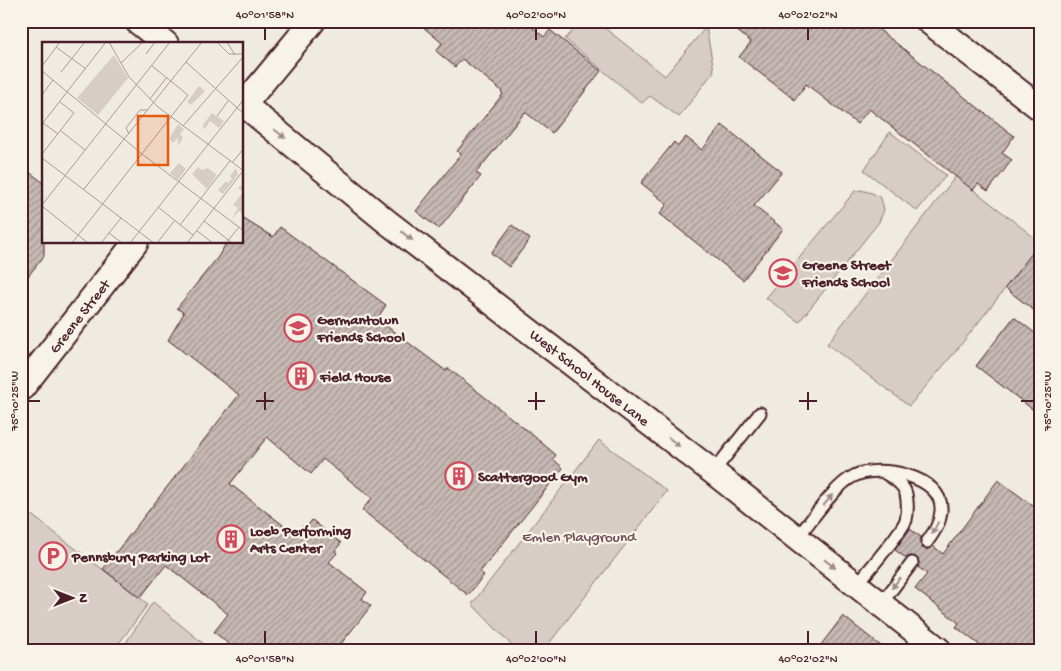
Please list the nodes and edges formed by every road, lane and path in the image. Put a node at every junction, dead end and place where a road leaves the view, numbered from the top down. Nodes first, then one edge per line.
1 (137, 21) edge
2 (314, 21) edge
3 (928, 21) edge
4 (163, 42) edge
5 (244, 104) edge
6 (244, 106) edge
7 (1040, 108) edge
8 (134, 244) edge
9 (21, 389) edge
10 (760, 413) dead end
11 (879, 470) junction
12 (713, 472) junction
13 (797, 538) junction
14 (927, 542) dead end
15 (912, 563) dead end
16 (857, 585) junction
17 (881, 604) junction
18 (939, 650) edge

1 - 4 street
2 - 5 street
3 - 7 street
6 -> 12 street, West School House Lane
8 - 9 street, Greene Street
10 - 12 lane
13 -> 11 lane
11 -> 14 lane
11 - 16 lane
12 - 13 street, West School House Lane
13 -> 16 street, West School House Lane
15 -> 17 lane
16 - 17 street, West School House Lane
17 - 18 street, West School House Lane

